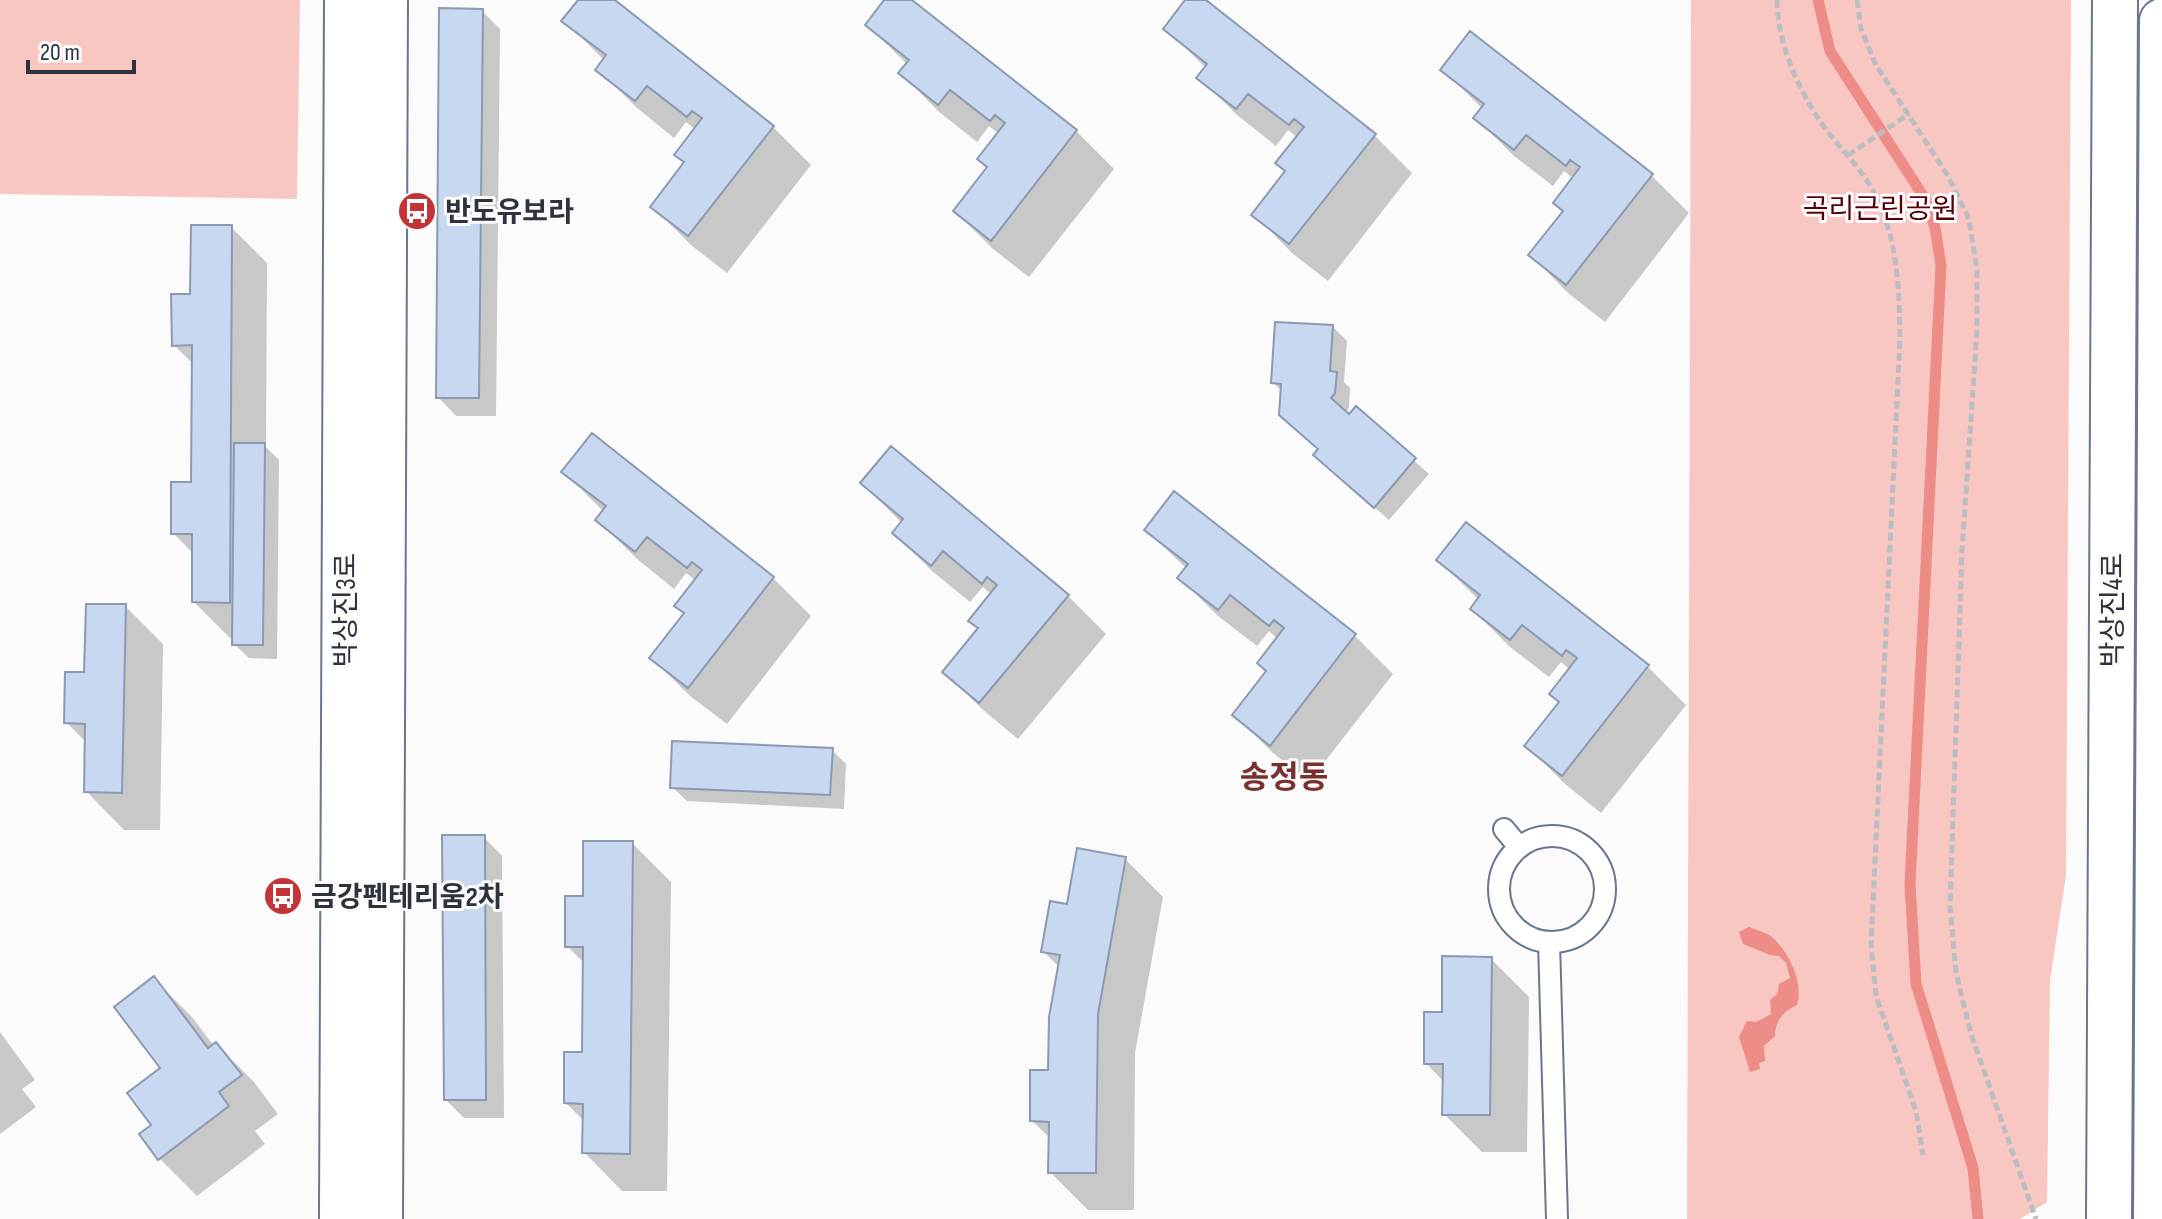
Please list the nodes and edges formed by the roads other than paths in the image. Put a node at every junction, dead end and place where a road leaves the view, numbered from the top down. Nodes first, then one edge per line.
1 (347, 0) edge
2 (385, 0) edge
3 (2115, 0) edge
4 (2162, 21) edge
5 (1504, 829) dead end
6 (1519, 847) junction
7 (1549, 942) junction
8 (342, 1219) edge
9 (380, 1219) edge
10 (1557, 1219) edge
11 (2109, 1219) edge
12 (2156, 1219) edge

1 - 8 street, 박상진3로
2 - 9 street, 박상진3로
3 - 11 street, 박상진4로
4 - 12 street, 박상진4로
5 - 6 lane
6 - 7 lane
6 - 7 lane
7 - 10 lane

